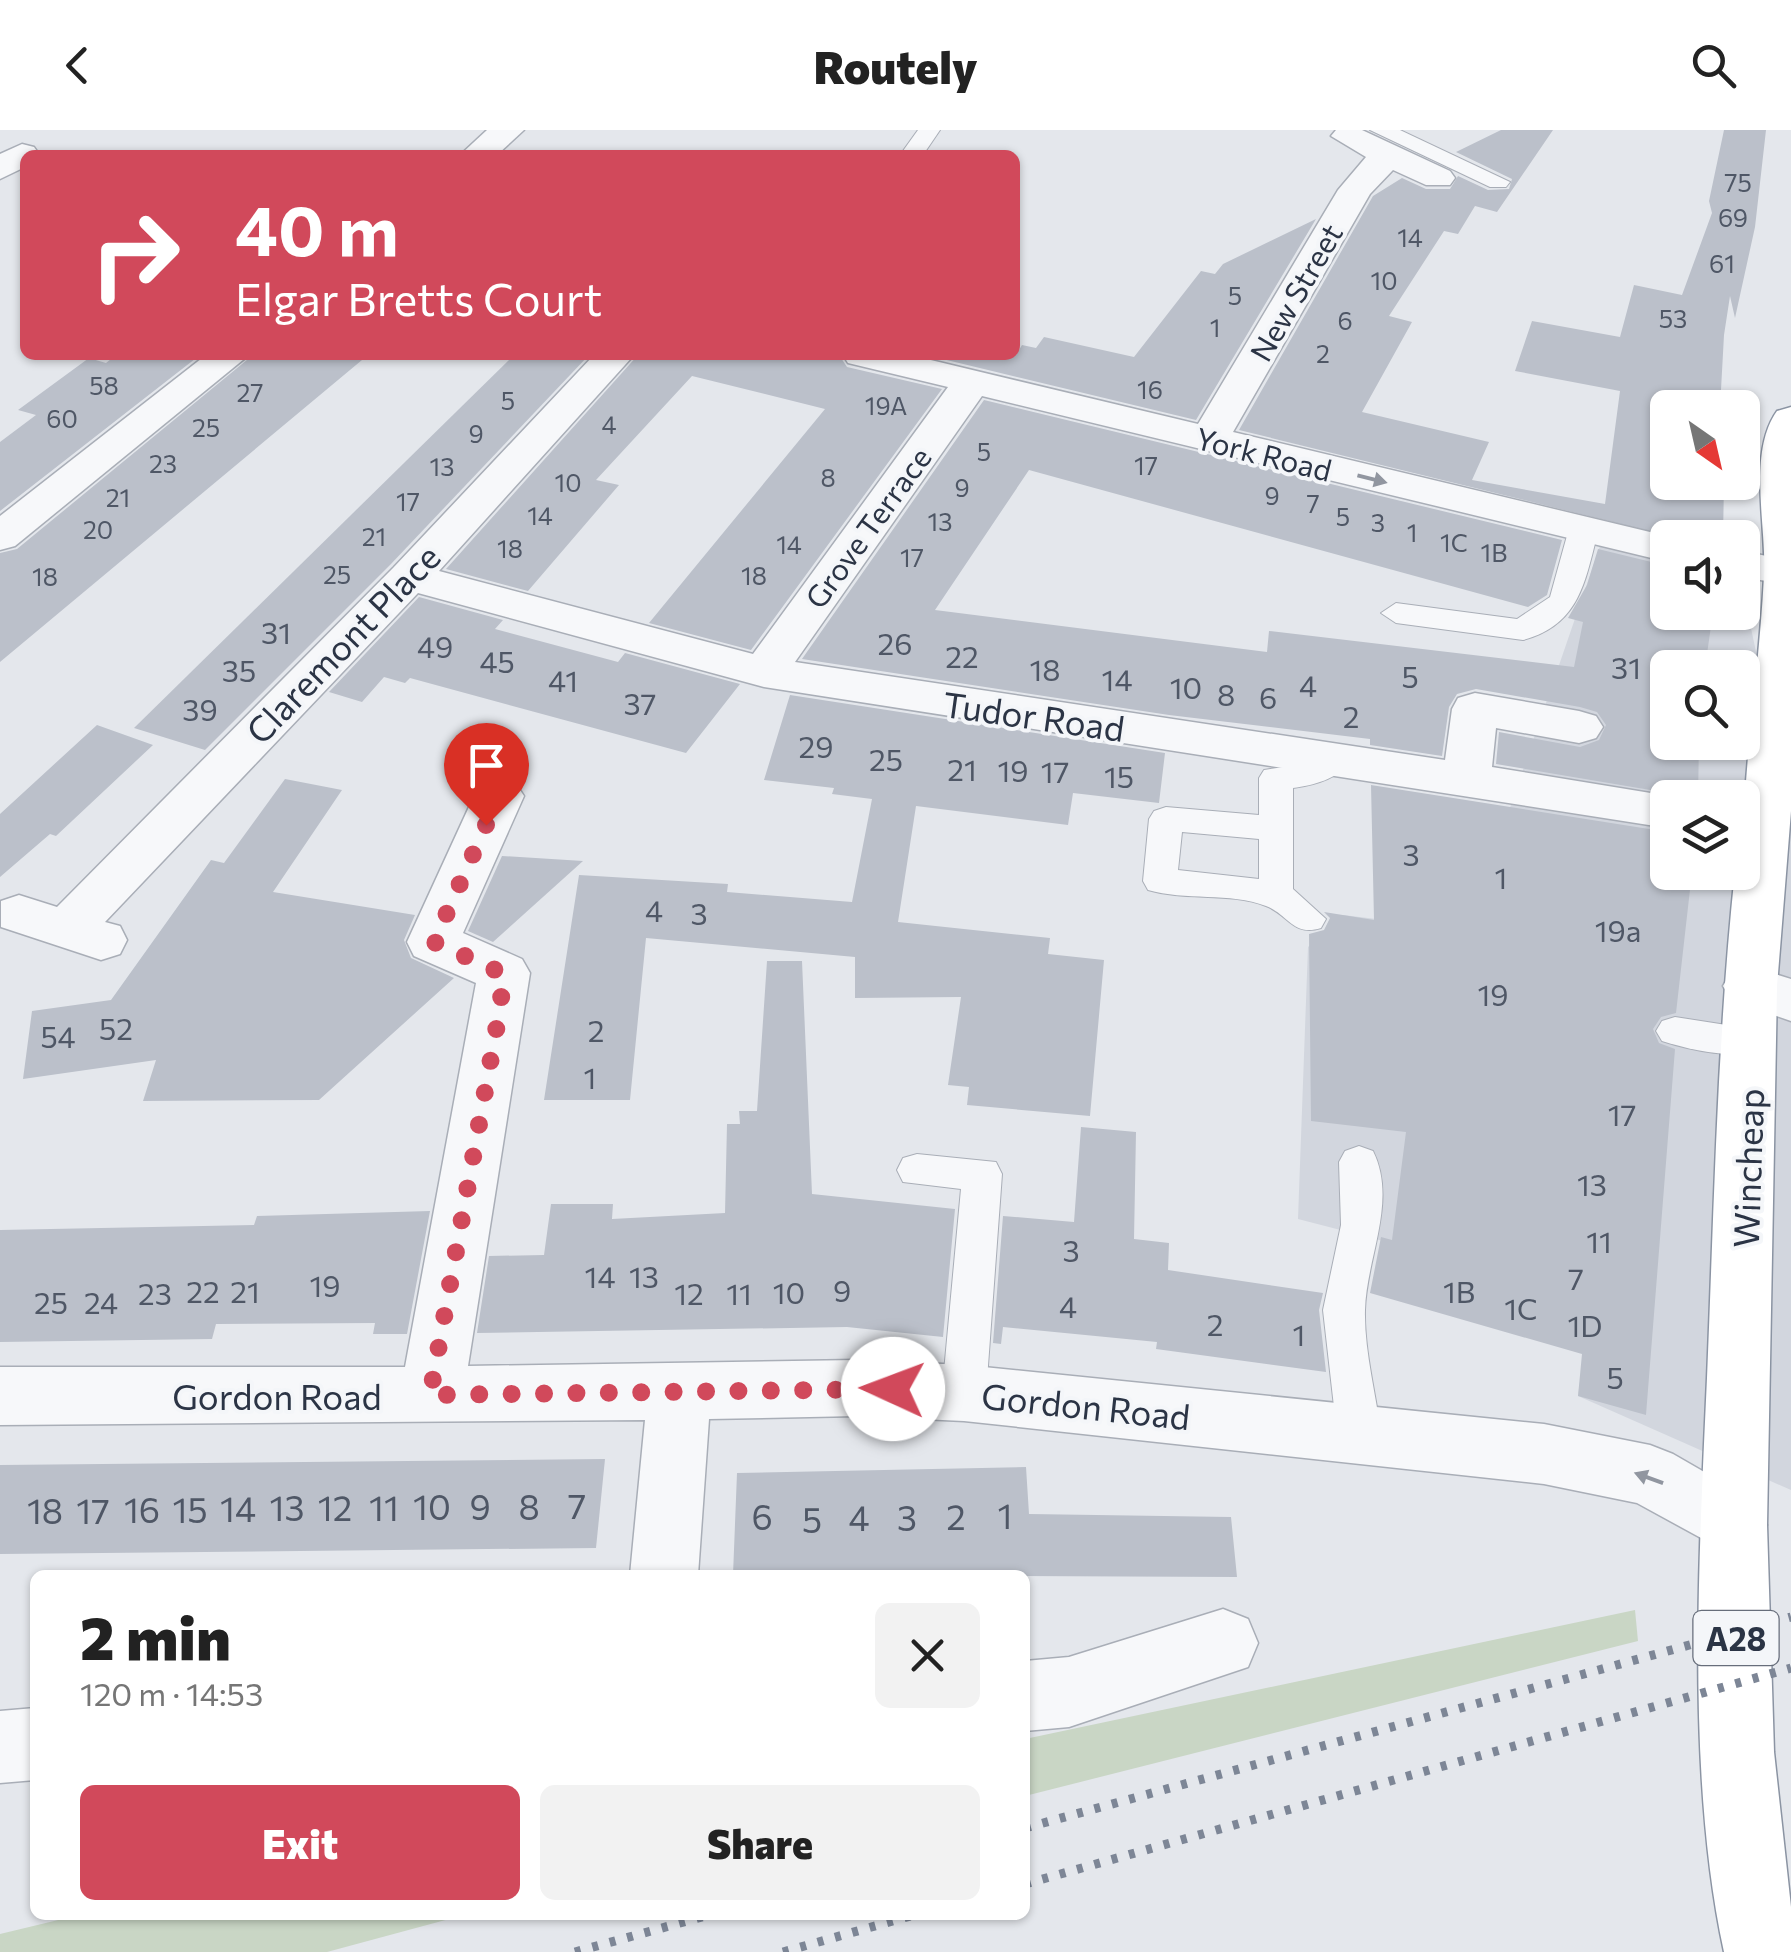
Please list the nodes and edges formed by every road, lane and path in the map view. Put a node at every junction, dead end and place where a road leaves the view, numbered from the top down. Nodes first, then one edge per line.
1 (507, 130) edge
2 (1384, 142) edge
3 (483, 150) edge
4 (1438, 178) dead end
5 (1498, 182) dead end
6 (224, 360) edge
7 (610, 360) edge
8 (882, 360) edge
9 (971, 382) junction
10 (1791, 419) edge
11 (1209, 438) junction
12 (1583, 532) junction
13 (0, 537) edge
14 (1650, 545) edge
15 (1764, 569) edge
16 (409, 577) junction
17 (1396, 613) dead end
18 (764, 672) junction
19 (1578, 727) dead end
20 (1338, 758) junction
21 (1467, 778) junction
22 (1754, 780) edge
23 (499, 796) dead end
24 (1650, 809) edge
25 (1276, 828) junction
26 (1759, 890) edge
27 (1276, 894) junction
28 (1308, 919) dead end
29 (63, 928) dead end
30 (1771, 993) edge
31 (1676, 1031) dead end
32 (1752, 1041) junction
33 (1359, 1162) dead end
34 (917, 1170) dead end
35 (679, 1392) junction
36 (964, 1393) junction
37 (430, 1395) junction
38 (0, 1396) edge
39 (1385, 1436) junction
40 (1734, 1525) junction
41 (664, 1570) edge
42 (1222, 1643) dead end
43 (1030, 1696) edge
44 (30, 1744) edge
45 (0, 1747) edge
46 (1754, 1940) edge

1 - 3 street
2 - 4 street
2 - 5 lane
2 - 11 street, New Street
6 - 13 street
7 - 16 street, Claremont Place
8 - 9 street, York Road
9 - 11 street, York Road
9 - 18 street, Grove Terrace
10 - 15 highway, Wincheap / A28
11 -> 12 street, York Road
12 - 14 street, York Road
12 - 17 lane
15 - 22 highway, Wincheap / A28
16 - 18 street, Tudor Road
16 - 29 street, Claremont Place
18 - 20 street, Tudor Road
19 - 21 street
20 - 21 street, Tudor Road
20 - 25 lane
21 - 24 street, Tudor Road
23 - 37 street
25 - 27 lane
25 - 27 lane
26 - 30 highway, Wincheap / A28
27 - 28 lane
30 - 32 highway, Wincheap / A28
31 - 32 lane
32 - 40 highway, Wincheap / A28
33 - 39 lane
34 - 36 lane
35 - 36 street, Gordon Road
35 - 37 street, Gordon Road
35 - 41 street
36 - 39 street, Gordon Road
37 - 38 street, Gordon Road
40 -> 39 street, Gordon Road
40 - 46 highway, Wincheap / A28
42 - 43 street
44 - 45 street

